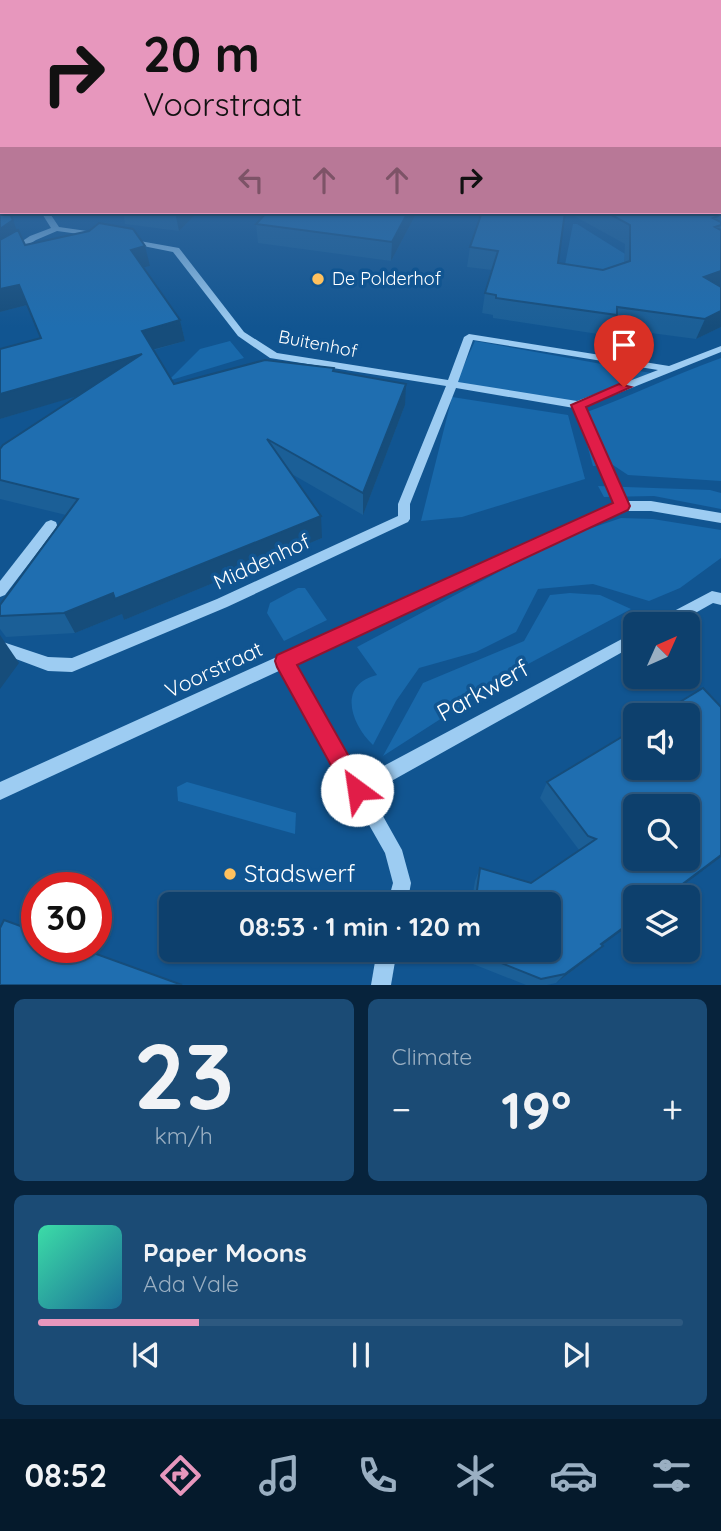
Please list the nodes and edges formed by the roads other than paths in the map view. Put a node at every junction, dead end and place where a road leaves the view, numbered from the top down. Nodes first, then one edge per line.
1 (41, 235) edge
2 (91, 235) edge
3 (0, 260) edge
4 (721, 349) edge
5 (669, 369) junction
6 (452, 384) junction
7 (578, 405) junction
8 (622, 506) junction
9 (721, 518) edge
10 (51, 525) dead end
11 (0, 591) edge
12 (721, 599) edge
13 (684, 612) edge
14 (623, 645) edge
15 (0, 647) edge
16 (284, 661) junction
17 (357, 790) junction
18 (0, 791) edge
19 (400, 892) edge
20 (385, 962) edge
21 (381, 985) edge

1 - 3 street
2 - 6 street, Buitenhof
4 - 5 street
5 - 6 street
5 - 7 street
6 - 7 street, Buitenhof
6 - 15 street, Middenhof
7 - 8 street
8 - 9 street, Voorstraat
8 - 16 street, Voorstraat
10 - 11 street
12 - 13 street
14 - 17 street, Parkwerf
16 - 17 street
16 - 18 street, Voorstraat
17 - 19 street
20 - 21 street

